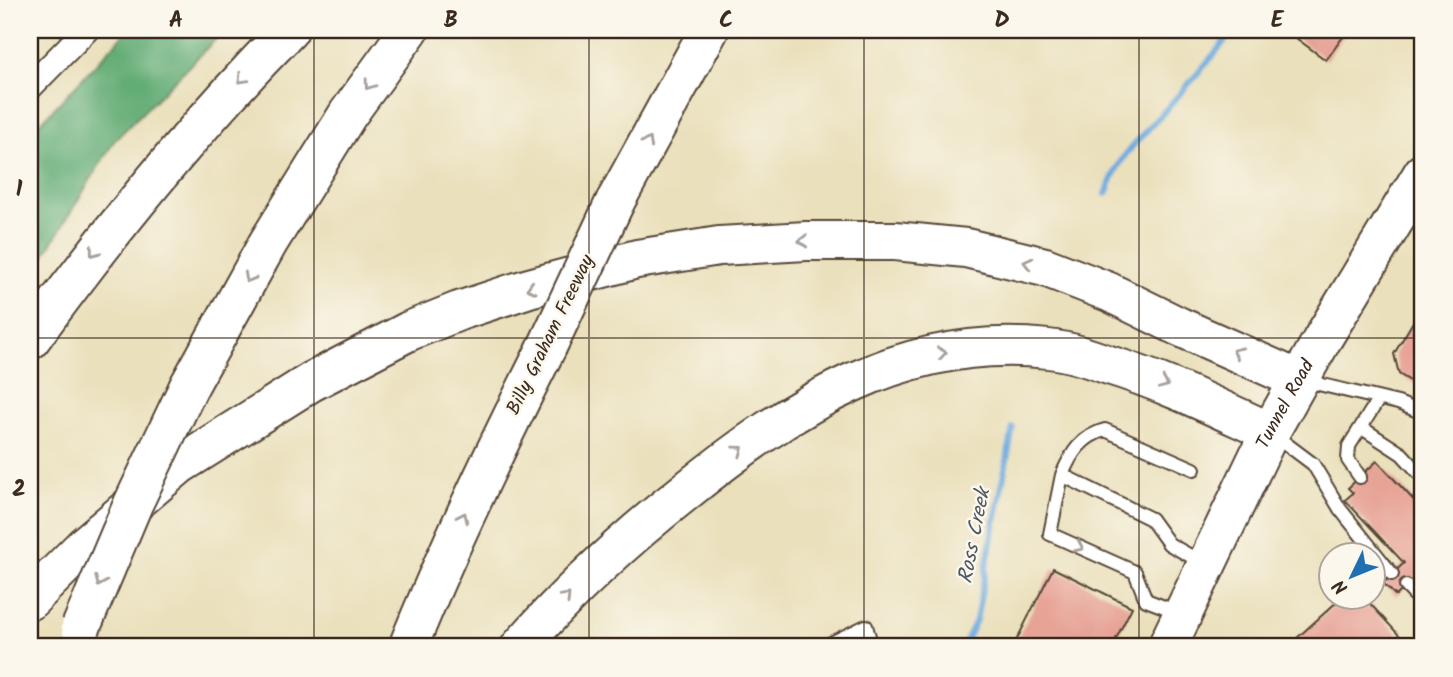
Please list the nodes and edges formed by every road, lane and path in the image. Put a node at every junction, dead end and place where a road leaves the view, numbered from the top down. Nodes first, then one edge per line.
1 (86, 30) edge
2 (289, 30) edge
3 (409, 30) edge
4 (709, 30) edge
5 (30, 87) edge
6 (1423, 173) edge
7 (30, 340) edge
8 (1299, 380) junction
9 (1378, 400) junction
10 (1423, 413) edge
11 (1362, 428) junction
12 (1270, 432) junction
13 (1194, 469) dead end
14 (1062, 475) junction
15 (1360, 477) dead end
16 (1423, 477) edge
17 (1206, 564) junction
18 (441, 565) junction
19 (1392, 574) dead end
20 (1406, 586) dead end
21 (30, 600) edge
22 (1423, 604) edge
23 (1175, 631) edge
24 (78, 637) edge
25 (387, 647) edge
26 (408, 647) edge
27 (520, 647) edge
28 (823, 647) edge
29 (872, 647) edge

1 - 5 street
2 -> 7 main road
3 -> 24 main road, bridge
18 -> 4 main road, Billy Graham Freeway, bridge
6 - 8 main road, Tunnel Road
8 - 9 lane
8 - 12 main road, Tunnel Road
8 -> 21 main road
9 - 10 lane
9 - 11 lane
11 - 15 lane
11 - 16 lane
12 - 17 main road, Tunnel Road
12 - 19 lane
27 -> 12 main road
13 - 14 lane
14 - 17 lane
14 -> 23 lane
17 - 23 main road, Tunnel Road
18 - 25 main road
18 - 26 main road, Billy Graham Freeway
20 - 22 lane
28 - 29 lane

